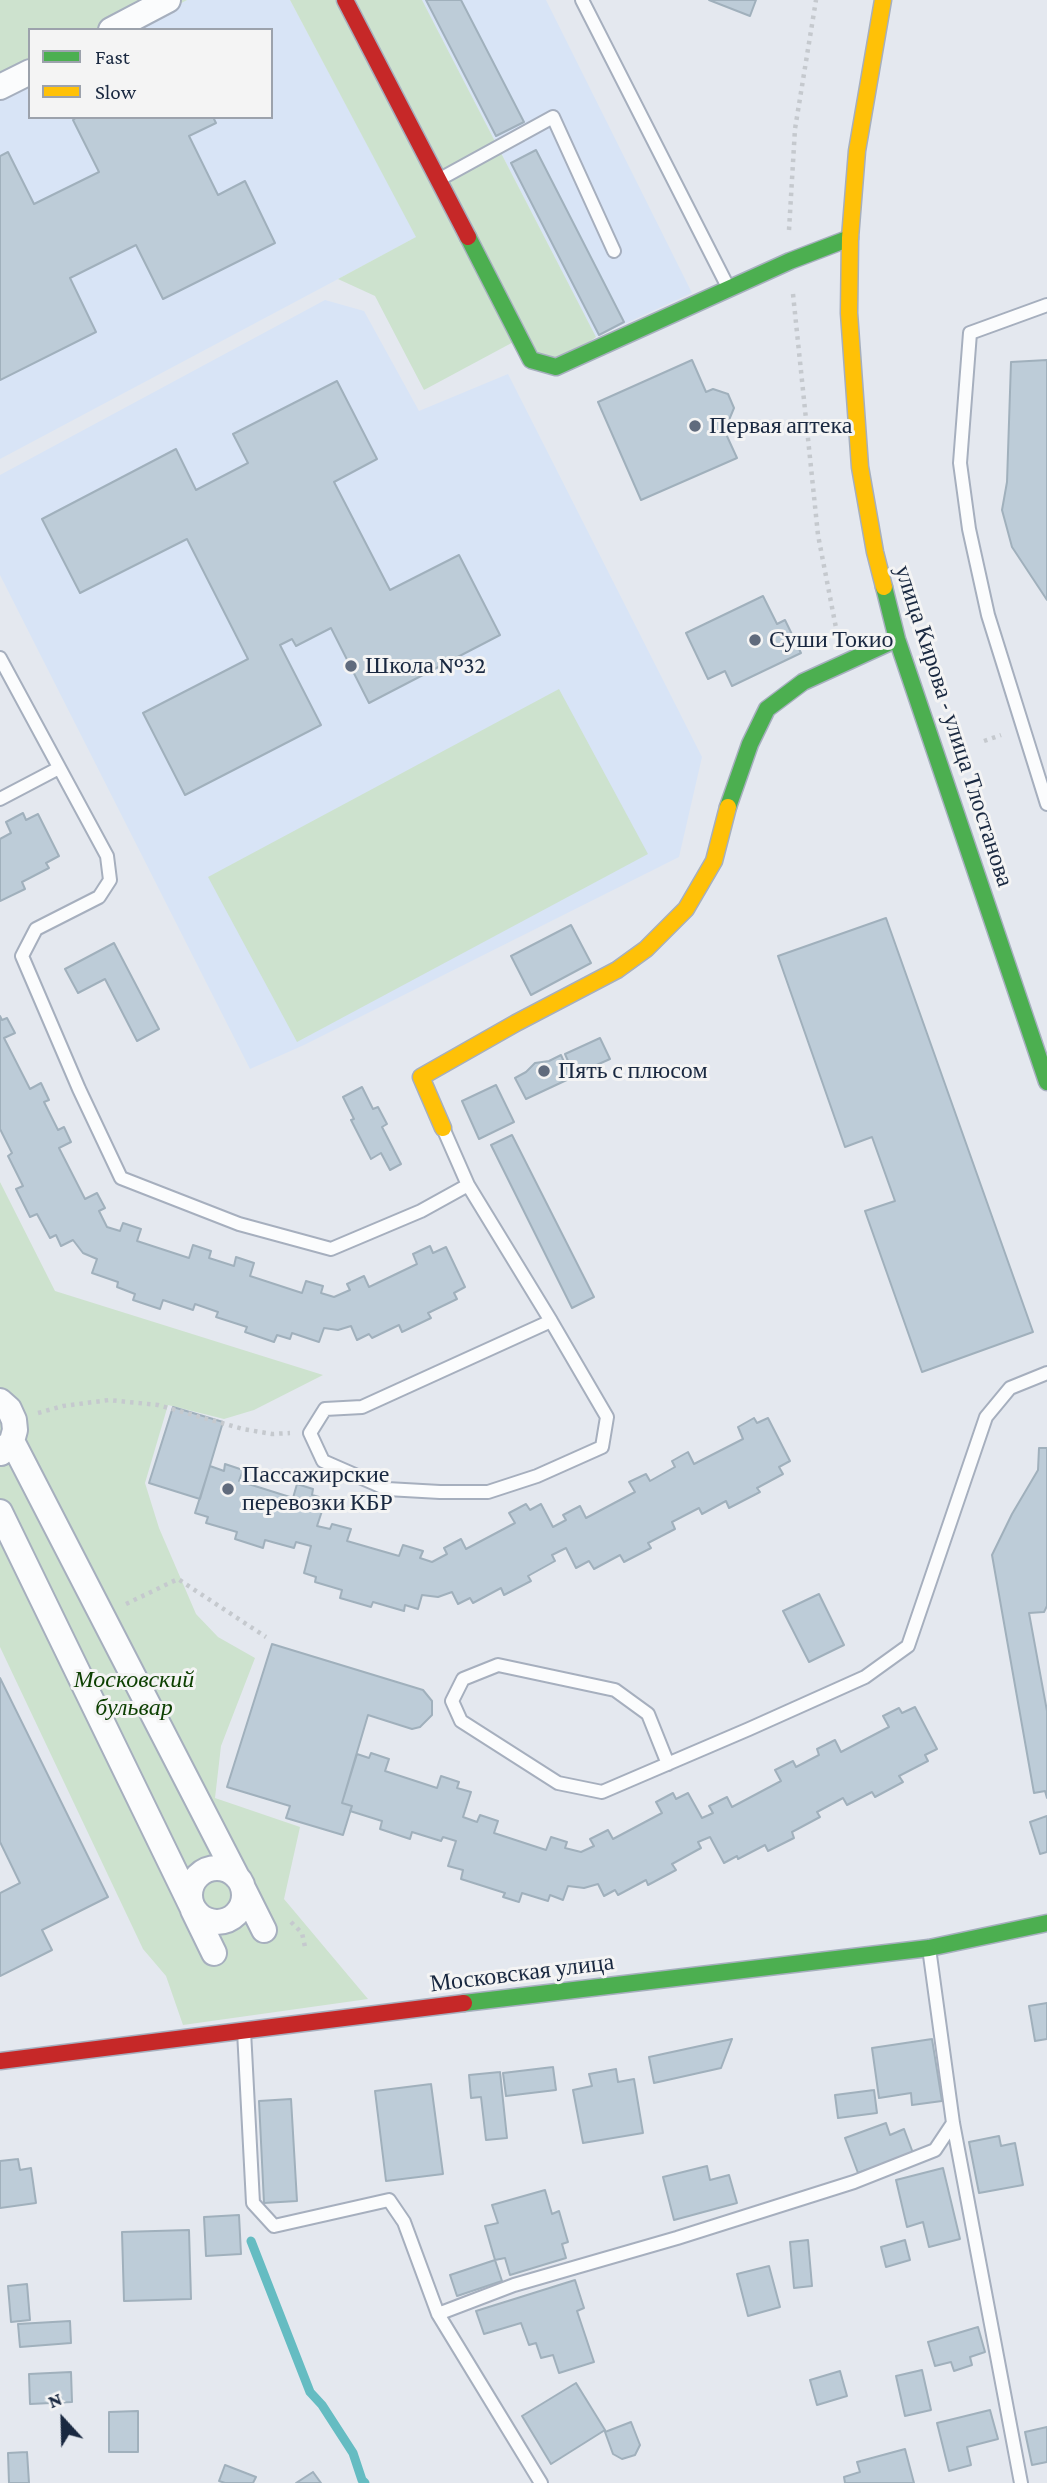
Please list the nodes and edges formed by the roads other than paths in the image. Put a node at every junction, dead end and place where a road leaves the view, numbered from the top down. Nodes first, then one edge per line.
1 (168, 0) edge
2 (345, 0) edge
3 (582, 0) edge
4 (883, 0) edge
5 (115, 28) edge
6 (28, 73) edge
7 (0, 87) edge
8 (437, 181) junction
9 (850, 238) junction
10 (614, 251) dead end
11 (729, 289) junction
12 (1047, 305) edge
13 (897, 639) junction
14 (0, 658) edge
15 (59, 768) junction
16 (0, 799) edge
17 (1047, 804) edge
18 (1047, 1082) edge
19 (443, 1128) joint
20 (468, 1185) junction
21 (551, 1321) junction
22 (1047, 1373) edge
23 (6, 1429) edge
24 (0, 1511) edge
25 (668, 1763) junction
26 (240, 1883) junction
27 (192, 1908) junction
28 (1047, 1923) edge
29 (264, 1930) dead end
30 (929, 1948) junction
31 (214, 1953) dead end
32 (244, 2029) junction
33 (0, 2061) edge
34 (953, 2123) junction
35 (438, 2314) junction
36 (541, 2483) edge
37 (1021, 2483) edge

1 - 5 street
2 - 8 street
3 - 11 lane
4 - 9 street, улица Кирова - улица Тлостанова
6 - 7 street
8 - 10 lane
8 - 11 street
9 - 11 street
9 - 13 street, улица Кирова - улица Тлостанова
12 - 17 lane
13 - 18 street, улица Кирова - улица Тлостанова
13 - 19 street
14 - 15 lane
15 - 16 lane
15 - 20 lane
19 - 20 lane
20 - 21 lane
21 - 21 lane
22 - 25 lane
23 - 26 street
24 - 27 street
25 - 25 lane
26 - 27 street
26 - 27 street
26 - 29 street
27 - 31 street
28 - 30 street, Московская улица
30 - 32 street, Московская улица
30 - 34 lane
32 - 33 street, Московская улица
32 - 35 lane
34 - 35 lane
34 - 37 lane
35 - 36 lane

